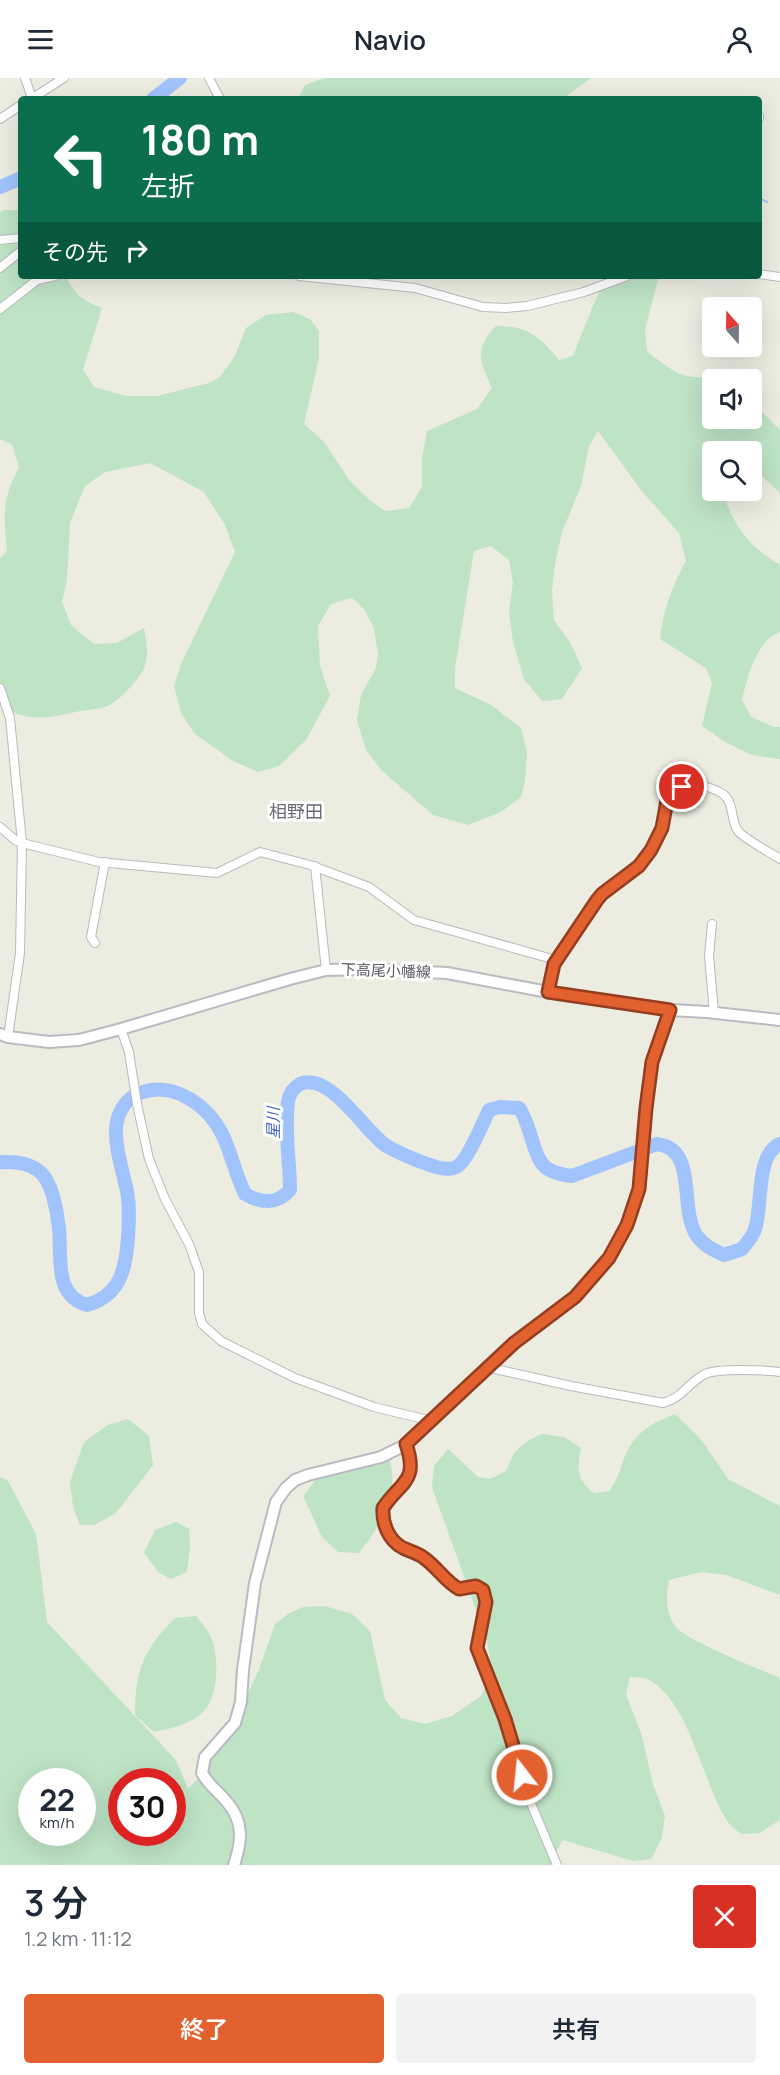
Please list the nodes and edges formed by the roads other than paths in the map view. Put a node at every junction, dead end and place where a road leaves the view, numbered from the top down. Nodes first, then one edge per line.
1 (25, 78) edge
2 (64, 78) edge
3 (209, 78) edge
4 (31, 96) edge
5 (35, 96) edge
6 (218, 96) edge
7 (18, 107) edge
8 (0, 119) edge
9 (18, 238) edge
10 (0, 240) edge
11 (18, 253) edge
12 (0, 268) edge
13 (762, 274) edge
14 (780, 277) edge
15 (35, 279) edge
16 (328, 279) edge
17 (619, 279) edge
18 (0, 309) edge
19 (0, 688) edge
20 (0, 827) edge
21 (22, 843) junction
22 (780, 859) edge
23 (105, 862) junction
24 (315, 867) junction
25 (712, 924) dead end
26 (95, 943) dead end
27 (556, 960) junction
28 (327, 970) junction
29 (548, 992) junction
30 (670, 1010) junction
31 (714, 1013) junction
32 (780, 1020) edge
33 (121, 1029) junction
34 (4, 1036) edge
35 (486, 1367) junction
36 (780, 1372) edge
37 (432, 1421) junction
38 (406, 1444) junction
39 (234, 1865) edge
40 (557, 1865) edge

1 - 4 street
2 - 5 street
3 - 6 street
7 - 8 street
9 - 10 street
11 - 12 street
13 - 14 street
15 - 18 street
16 - 17 street
19 - 21 street
20 - 21 street
21 - 23 street
21 - 34 street
22 - 27 street
23 - 24 street
23 - 26 street
24 - 27 street
24 - 28 street
25 - 31 street
27 - 29 street
28 - 29 street, 下高尾小幡線
28 - 33 street, 下高尾小幡線
29 - 30 street, 下高尾小幡線
30 - 31 street, 下高尾小幡線
30 - 35 street
31 - 32 street, 下高尾小幡線
33 - 34 street, 下高尾小幡線
33 - 37 street
35 - 36 street
35 - 37 street
37 - 38 street
38 - 39 street
38 - 40 street

